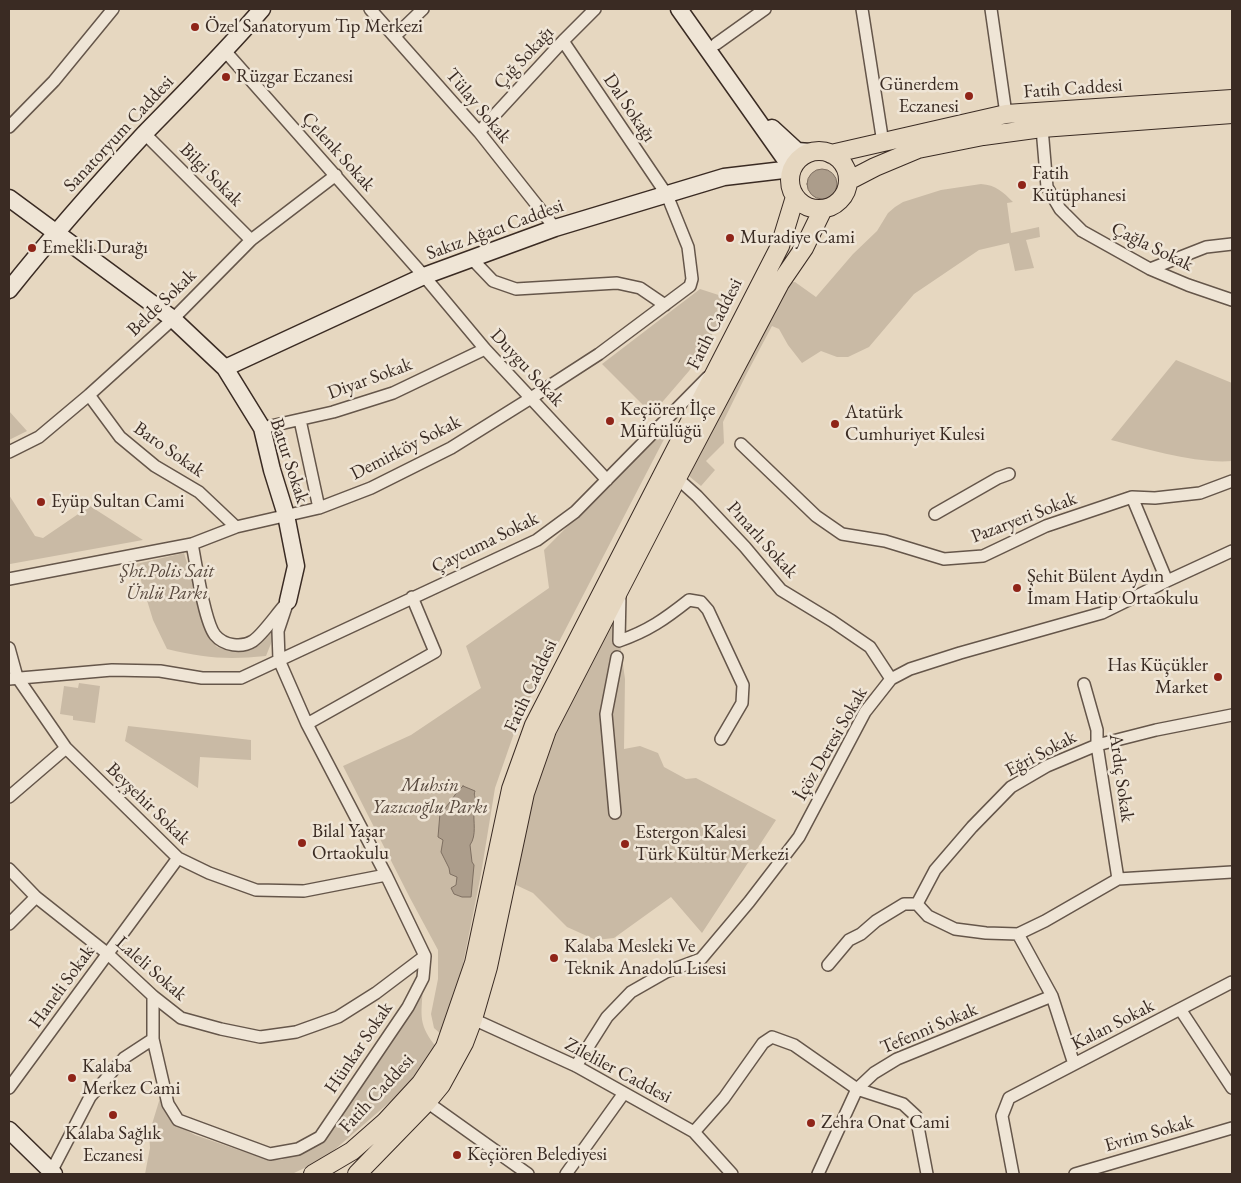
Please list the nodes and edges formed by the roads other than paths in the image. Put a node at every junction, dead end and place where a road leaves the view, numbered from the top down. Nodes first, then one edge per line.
1 (113, 9) edge
2 (262, 9) edge
3 (370, 9) edge
4 (423, 9) edge
5 (595, 9) edge
6 (679, 9) edge
7 (691, 9) edge
8 (765, 9) edge
9 (862, 9) edge
10 (991, 9) edge
11 (395, 36) junction
12 (563, 41) junction
13 (716, 44) junction
14 (225, 52) junction
15 (1232, 99) edge
16 (1006, 114) junction
17 (1232, 114) edge
18 (9, 127) edge
19 (1042, 128) junction
20 (479, 132) junction
21 (145, 134) junction
22 (883, 143) junction
23 (811, 152) junction
24 (831, 154) junction
25 (792, 169) junction
26 (336, 175) junction
27 (848, 182) junction
28 (667, 195) junction
29 (795, 197) junction
30 (9, 198) edge
31 (823, 209) junction
32 (555, 228) junction
33 (55, 232) junction
34 (251, 240) junction
35 (1232, 244) edge
36 (472, 259) junction
37 (1150, 269) junction
38 (424, 276) junction
39 (9, 290) edge
40 (1232, 300) edge
41 (665, 305) junction
42 (173, 319) junction
43 (485, 349) junction
44 (225, 368) junction
45 (716, 369) junction
46 (89, 395) junction
47 (531, 398) junction
48 (300, 420) junction
49 (262, 428) junction
50 (741, 444) dead end
51 (9, 452) edge
52 (1009, 474) dead end
53 (677, 478) junction
54 (607, 480) junction
55 (1232, 481) edge
56 (1132, 498) junction
57 (319, 508) junction
58 (935, 514) dead end
59 (286, 515) junction
60 (236, 527) junction
61 (192, 544) junction
62 (1232, 551) edge
63 (9, 579) edge
64 (1167, 581) junction
65 (620, 587) junction
66 (412, 597) junction
67 (288, 601) junction
68 (9, 648) edge
69 (617, 656) dead end
70 (279, 660) junction
71 (13, 678) edge
72 (891, 679) junction
73 (1084, 684) dead end
74 (1232, 715) edge
75 (307, 724) junction
76 (721, 739) dead end
77 (1097, 745) junction
78 (66, 748) junction
79 (9, 797) edge
80 (615, 813) dead end
81 (178, 858) junction
82 (9, 869) edge
83 (1232, 872) edge
84 (386, 875) junction
85 (1118, 879) junction
86 (36, 897) junction
87 (917, 904) junction
88 (9, 924) edge
89 (1018, 934) junction
90 (108, 954) junction
91 (425, 956) junction
92 (828, 964) dead end
93 (1232, 982) edge
94 (153, 996) junction
95 (1052, 996) junction
96 (1180, 1009) junction
97 (473, 1019) junction
98 (153, 1039) junction
99 (1074, 1064) junction
100 (576, 1066) junction
101 (9, 1088) edge
102 (1232, 1088) edge
103 (857, 1089) junction
104 (624, 1093) junction
105 (427, 1102) junction
106 (1232, 1128) edge
107 (9, 1130) edge
108 (694, 1132) junction
109 (333, 1167) edge
110 (52, 1173) edge
111 (313, 1174) edge
112 (357, 1174) edge
113 (528, 1174) edge
114 (566, 1174) edge
115 (732, 1174) edge
116 (818, 1174) edge
117 (927, 1174) edge
118 (1013, 1174) edge
119 (1075, 1174) edge

1 - 18 street
2 - 14 street, Sanatoryum Caddesi
3 - 11 street, Tülay Sokak
4 - 11 street
5 - 12 street, Çığ Sokağı
6 - 25 street
7 - 13 street
8 - 13 street
9 - 22 street
10 - 16 street
11 - 20 street, Tülay Sokak
12 - 20 street, Çığ Sokağı
12 - 28 street, Dal Sokağı
13 - 23 street
14 - 21 street, Sanatoryum Caddesi
14 - 26 street, Çelenk Sokak
15 - 16 main road, Fatih Caddesi
16 - 22 main road, Fatih Caddesi
17 - 19 main road, Fatih Caddesi
19 - 27 main road, Fatih Caddesi
19 - 37 street, Çağla Sokak
20 - 32 street, Tülay Sokak
21 - 33 street, Sanatoryum Caddesi
21 - 34 street, Bilgi Sokak
22 - 24 main road, Fatih Caddesi
23 - 24 main road
23 - 25 main road
24 - 27 main road
25 - 28 street, Sakız Ağacı Caddesi
25 - 29 main road
26 - 34 street, Belde Sokak
26 - 38 street, Çelenk Sokak
27 - 31 main road
28 - 32 street, Sakız Ağacı Caddesi
28 - 41 street, Demirköy Sokak
29 - 31 main road
29 - 45 main road, Fatih Caddesi
30 - 33 street, Batur Sokak
31 - 53 main road, Fatih Caddesi
32 - 36 street, Sakız Ağacı Caddesi
33 - 39 street, Sanatoryum Caddesi
33 - 42 street, Batur Sokak
34 - 42 street, Belde Sokak
35 - 37 street
36 - 38 street, Sakız Ağacı Caddesi
36 - 41 street
37 - 40 street, Çağla Sokak
38 - 43 street, Duygu Sokak
38 - 44 street, Sakız Ağacı Caddesi
41 - 47 street, Demirköy Sokak
42 - 44 street, Batur Sokak
42 - 46 street, Belde Sokak
43 - 47 street, Duygu Sokak
43 - 48 street, Diyar Sokak
44 - 49 street, Batur Sokak
45 - 54 street, Çaycuma Sokak
45 - 109 main road, Fatih Caddesi
46 - 51 street, Belde Sokak
46 - 60 street, Baro Sokak
47 - 54 street, Duygu Sokak
47 - 57 street, Demirköy Sokak
48 - 49 street, Diyar Sokak
48 - 57 street
49 - 59 street, Batur Sokak
50 - 56 street, Pazaryeri Sokak
52 - 58 street
53 - 65 main road, Fatih Caddesi
53 - 72 street, Pınarlı Sokak
54 - 66 street, Çaycuma Sokak
55 - 56 street, Pazaryeri Sokak
56 - 64 street
57 - 59 street, Demirköy Sokak
59 - 60 street, Demirköy Sokak
59 - 67 street, Batur Sokak
60 - 61 street, Demirköy Sokak
61 - 63 street, Demirköy Sokak
61 - 67 street, Batur Sokak
62 - 64 street, İçöz Deresi Sokak
64 - 72 street, İçöz Deresi Sokak
65 - 76 street
65 - 97 main road, Fatih Caddesi
66 - 70 street, Çaycuma Sokak
66 - 75 street
67 - 70 street
68 - 71 street, Beyşehir Sokak
69 - 80 street
70 - 71 street, Çaycuma Sokak
70 - 75 street
71 - 78 street, Beyşehir Sokak
72 - 100 street, İçöz Deresi Sokak
73 - 77 street, Ardıç Sokak
74 - 77 street, Eğri Sokak
75 - 84 street
77 - 85 street, Ardıç Sokak
77 - 87 street, Eğri Sokak
78 - 79 street
78 - 81 street, Beyşehir Sokak
81 - 84 street, Beyşehir Sokak
81 - 90 street, Haneli Sokak
82 - 86 street, Laleli Sokak
83 - 85 street
84 - 91 street
85 - 89 street
86 - 88 street
86 - 90 street, Laleli Sokak
87 - 89 street
87 - 92 street
89 - 95 street
90 - 94 street, Laleli Sokak
90 - 101 street, Haneli Sokak
91 - 94 street, Laleli Sokak
91 - 98 street, Hünkar Sokak
93 - 96 street, Kalan Sokak
94 - 98 street, Hünkar Sokak
95 - 99 street
95 - 103 street, Tefenni Sokak
96 - 99 street, Kalan Sokak
96 - 102 street
97 - 100 street, Zileliler Caddesi
97 - 105 main road, Fatih Caddesi
98 - 110 street
99 - 118 street, Kalan Sokak
100 - 104 street, Zileliler Caddesi
103 - 108 street
103 - 116 street, Tefenni Sokak
103 - 117 street
104 - 108 street, Zileliler Caddesi
104 - 114 street
105 - 112 main road, Fatih Caddesi
105 - 113 street
106 - 119 street, Evrim Sokak
107 - 110 street
108 - 115 street, Zileliler Caddesi
109 - 111 main road, Fatih Caddesi

